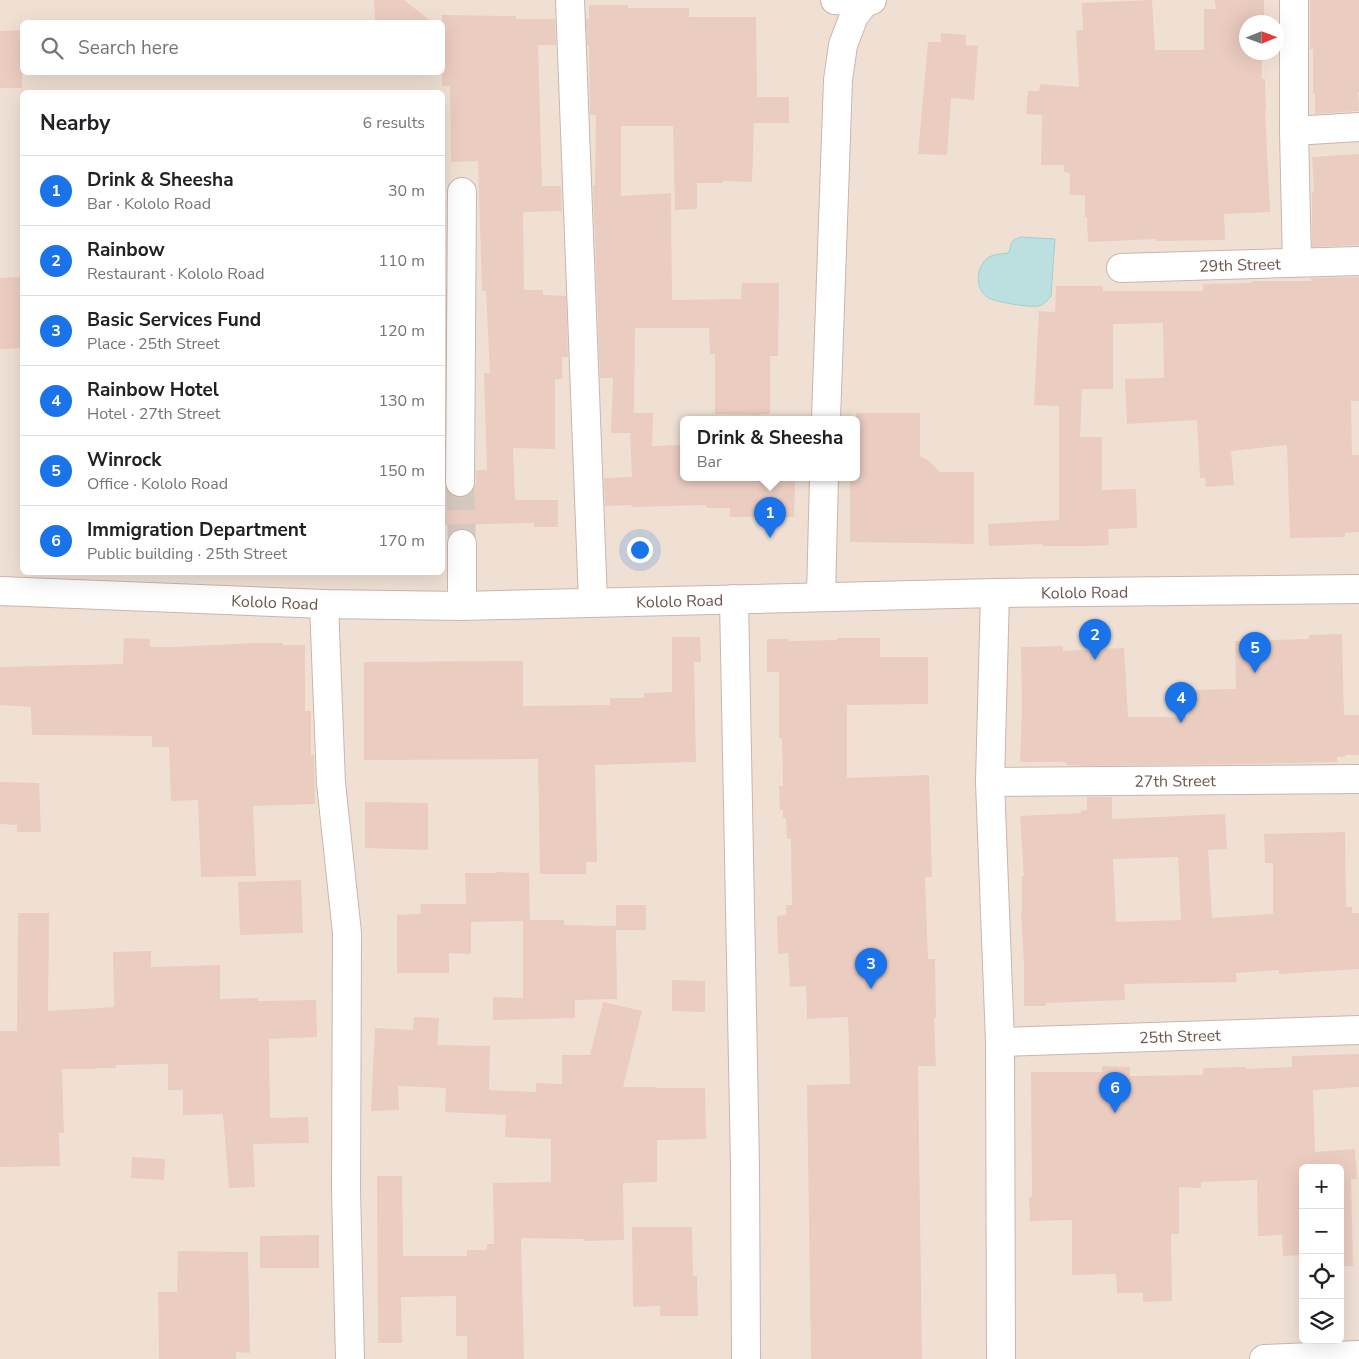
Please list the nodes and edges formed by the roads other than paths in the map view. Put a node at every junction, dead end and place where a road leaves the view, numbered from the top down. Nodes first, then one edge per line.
1 (570, 0) edge
2 (835, 0) edge
3 (1294, 0) edge
4 (868, 1) edge
5 (1359, 127) edge
6 (1294, 131) junction
7 (462, 192) dead end
8 (1359, 261) edge
9 (1297, 262) junction
10 (1121, 268) dead end
11 (826, 416) edge
12 (824, 481) edge
13 (460, 482) tunnel mouth
14 (462, 544) tunnel mouth
15 (1359, 589) edge
16 (0, 591) edge
17 (995, 593) junction
18 (821, 596) junction
19 (734, 599) junction
20 (593, 602) junction
21 (324, 604) junction
22 (462, 606) junction
23 (1359, 779) edge
24 (990, 782) junction
25 (1359, 1030) edge
26 (1000, 1042) junction
27 (1359, 1355) edge
28 (350, 1359) edge
29 (746, 1359) edge
30 (1001, 1359) edge
31 (1264, 1359) edge

1 - 20 street
2 - 4 street
3 - 6 street
4 - 11 street
5 - 6 street
6 - 9 street
7 - 13 street
8 - 9 street, 29th Street
9 - 10 street, 29th Street
12 - 18 street
14 - 22 street
15 - 17 street, Kololo Road
16 - 21 street, Kololo Road
17 - 18 street, Kololo Road
17 - 24 street
18 - 19 street, Kololo Road
19 - 20 street, Kololo Road
19 - 29 street
20 - 22 street, Kololo Road
21 - 22 street, Kololo Road
21 - 28 street
23 - 24 street, 27th Street
24 - 26 street
25 - 26 street, 25th Street
26 - 30 street
27 - 31 street

